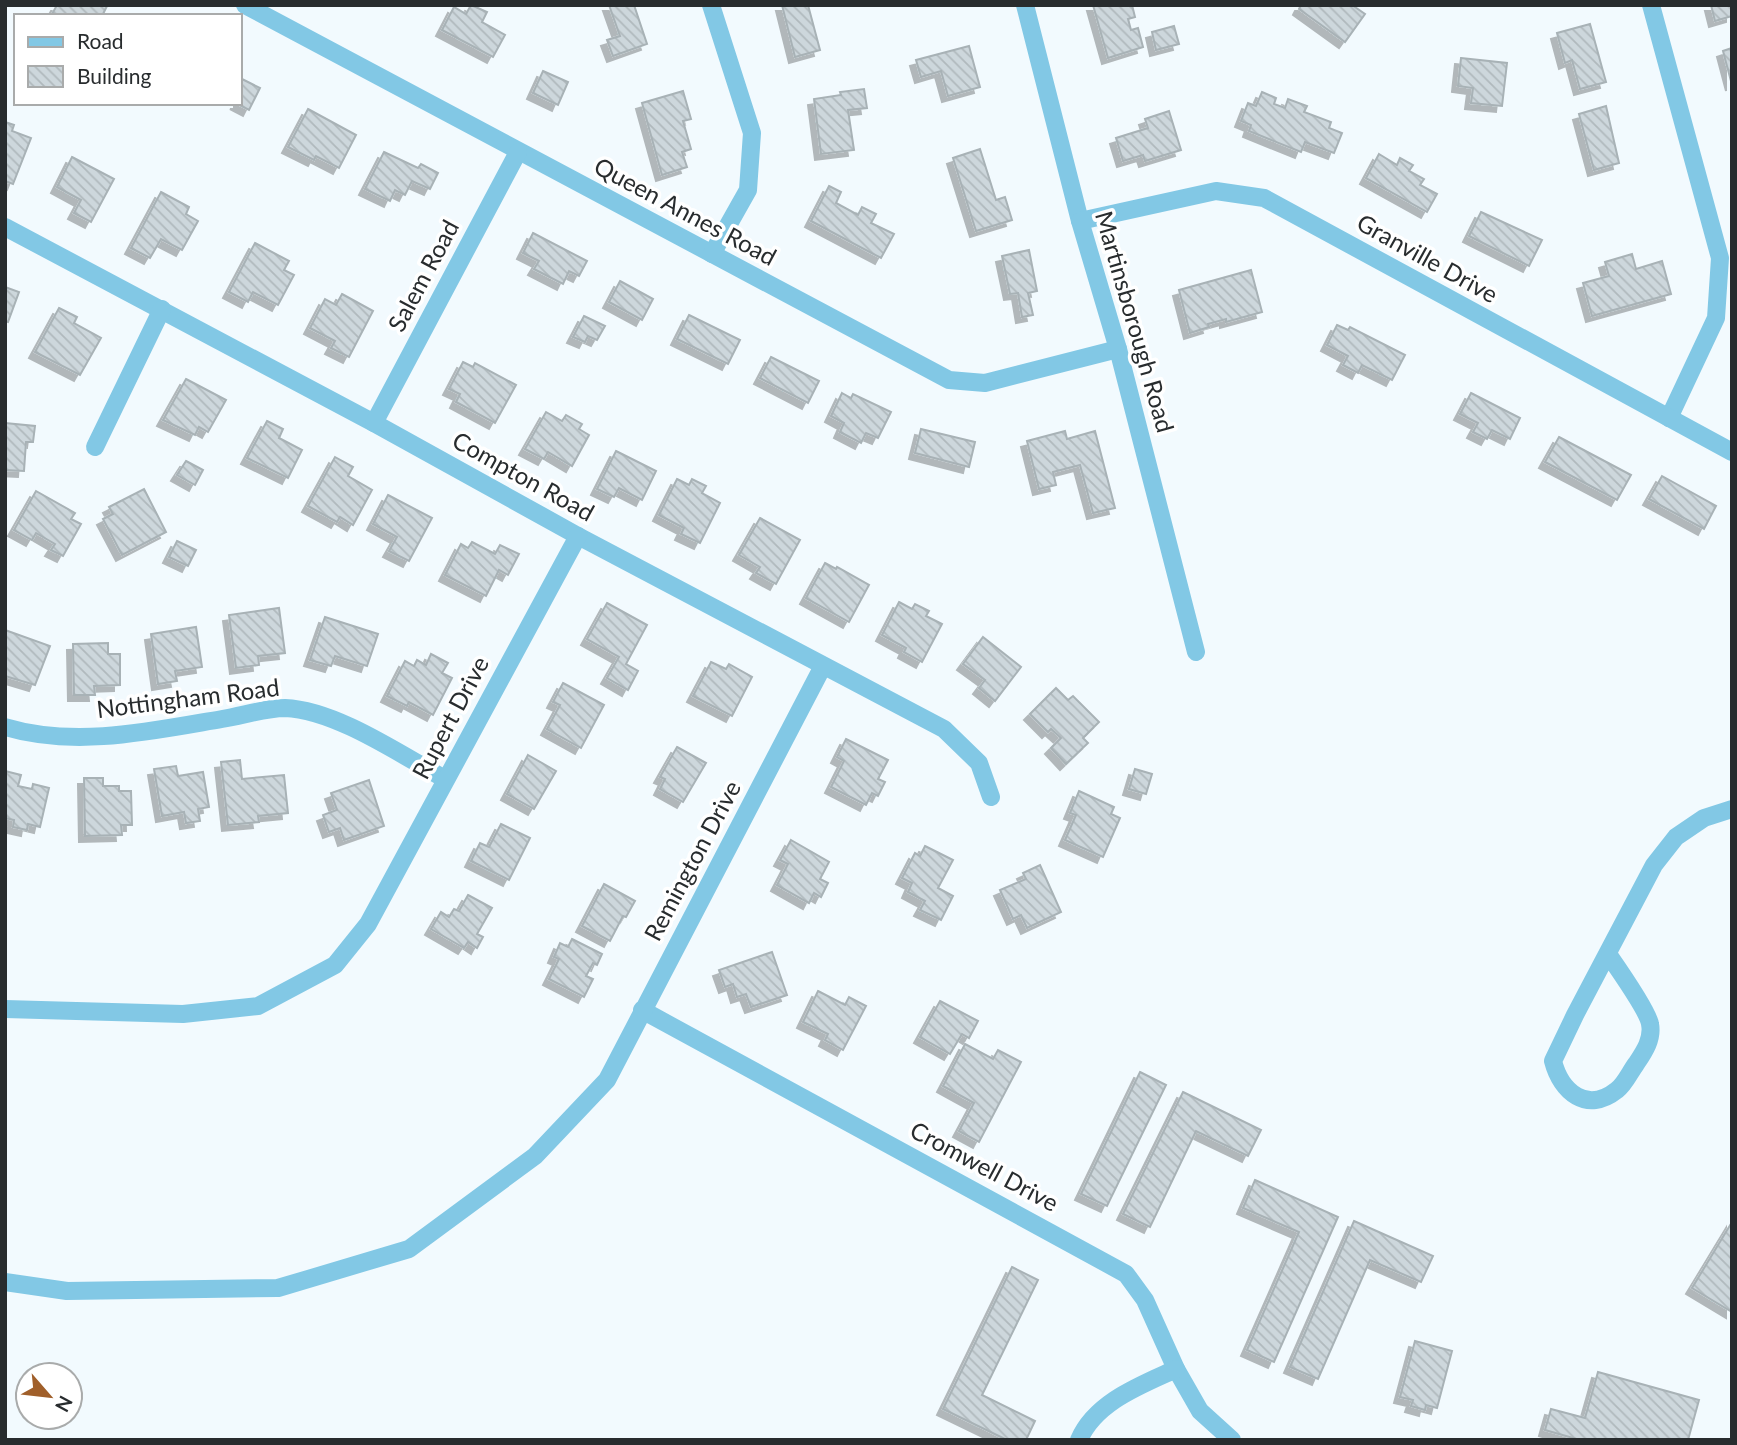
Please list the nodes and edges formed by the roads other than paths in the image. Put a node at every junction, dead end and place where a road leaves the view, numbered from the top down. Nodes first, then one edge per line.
1 (245, 5) edge
2 (711, 5) edge
3 (1025, 5) edge
4 (1651, 5) edge
5 (518, 152) junction
6 (1080, 221) junction
7 (5, 227) edge
8 (712, 254) junction
9 (162, 309) junction
10 (1118, 349) junction
11 (1669, 418) junction
12 (374, 423) junction
13 (95, 447) dead end
14 (1732, 452) edge
15 (578, 536) junction
16 (1196, 652) dead end
17 (823, 666) junction
18 (5, 727) edge
19 (446, 779) junction
20 (992, 797) dead end
21 (1732, 809) edge
22 (1608, 954) junction
23 (5, 1009) edge
24 (642, 1010) junction
25 (5, 1282) edge
26 (1176, 1369) junction
27 (1079, 1440) edge
28 (1232, 1440) edge

1 - 5 street, Queen Annes Road
2 - 8 street
3 - 6 street, Martinsborough Road
4 - 11 street
5 - 8 street, Queen Annes Road
5 - 12 street, Salem Road
6 - 10 street, Martinsborough Road
6 - 11 street, Granville Drive
7 - 9 street, Compton Road
8 - 10 street, Queen Annes Road
9 - 12 street, Compton Road
9 - 13 street
10 - 16 street, Martinsborough Road
11 - 14 street, Granville Drive
12 - 15 street, Compton Road
15 - 17 street, Compton Road
15 - 19 street, Rupert Drive
17 - 20 street, Compton Road
17 - 24 street, Remington Drive
18 - 19 street, Nottingham Road
19 - 23 street, Rupert Drive
21 - 22 street
22 - 22 street
24 - 25 street, Remington Drive
24 - 26 street, Cromwell Drive
26 - 27 street
26 - 28 street, Cromwell Drive

